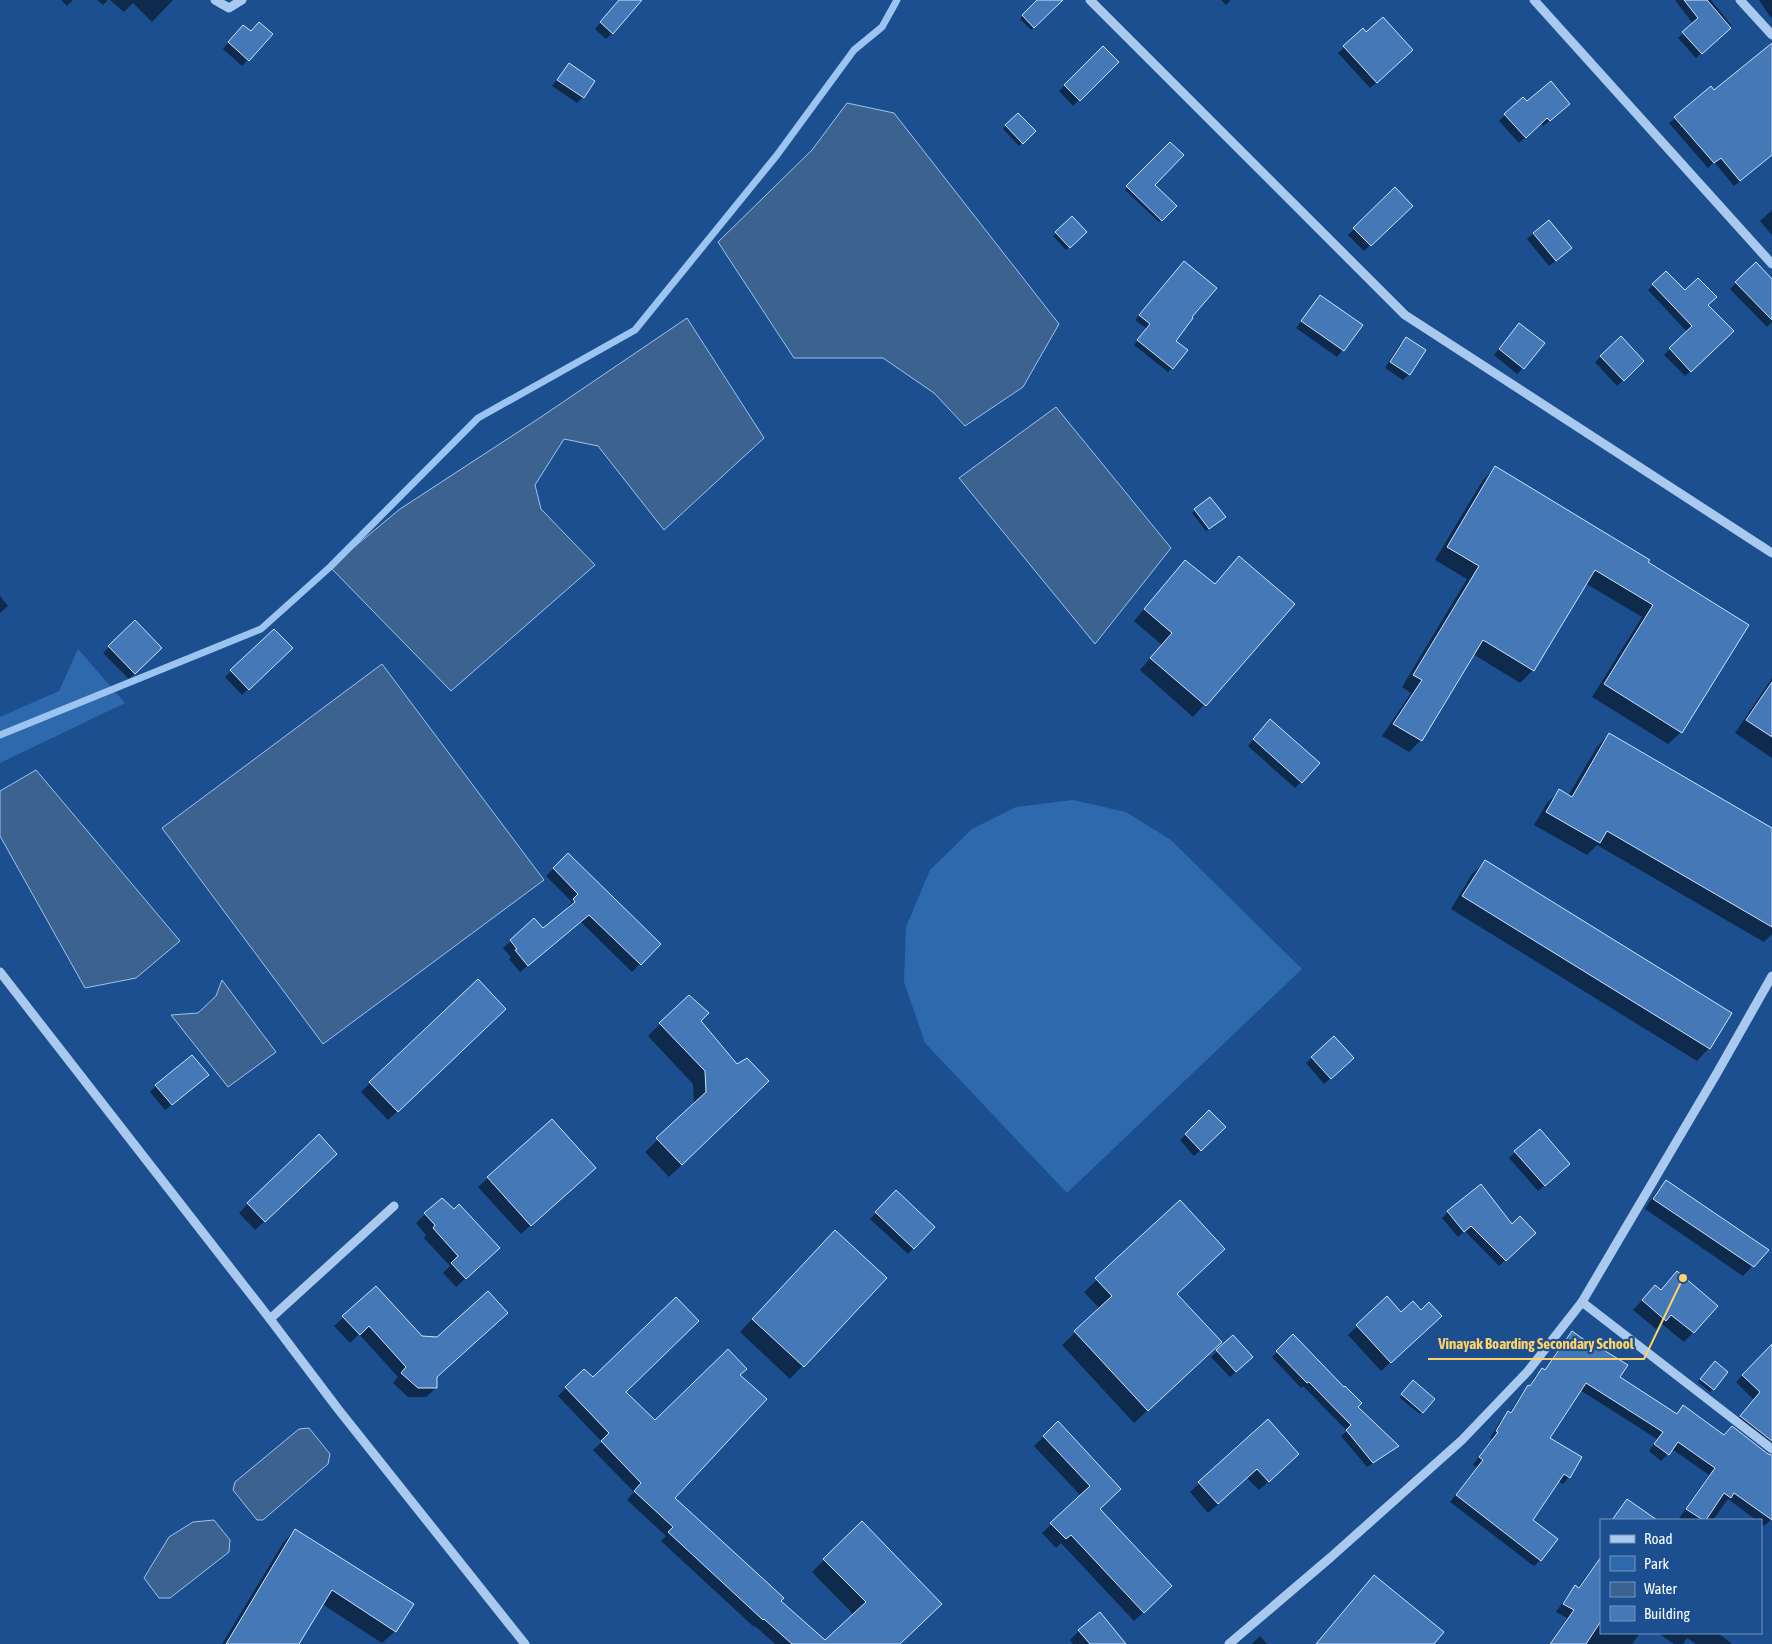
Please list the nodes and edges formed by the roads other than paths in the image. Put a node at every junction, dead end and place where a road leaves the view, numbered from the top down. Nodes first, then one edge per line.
1 (215, 0) edge
2 (242, 0) edge
3 (1090, 0) edge
4 (1534, 0) edge
5 (1740, 0) edge
6 (1772, 35) edge
7 (1772, 264) edge
8 (1772, 553) edge
9 (0, 972) edge
10 (1772, 976) edge
11 (394, 1206) dead end
12 (1582, 1302) junction
13 (270, 1318) junction
14 (1772, 1449) edge
15 (525, 1644) edge
16 (1229, 1644) edge

1 - 2 street
3 - 8 street
4 - 7 street
5 - 6 street
9 - 13 street
10 - 12 street
11 - 13 street
12 - 14 street
12 - 16 street
13 - 15 street

